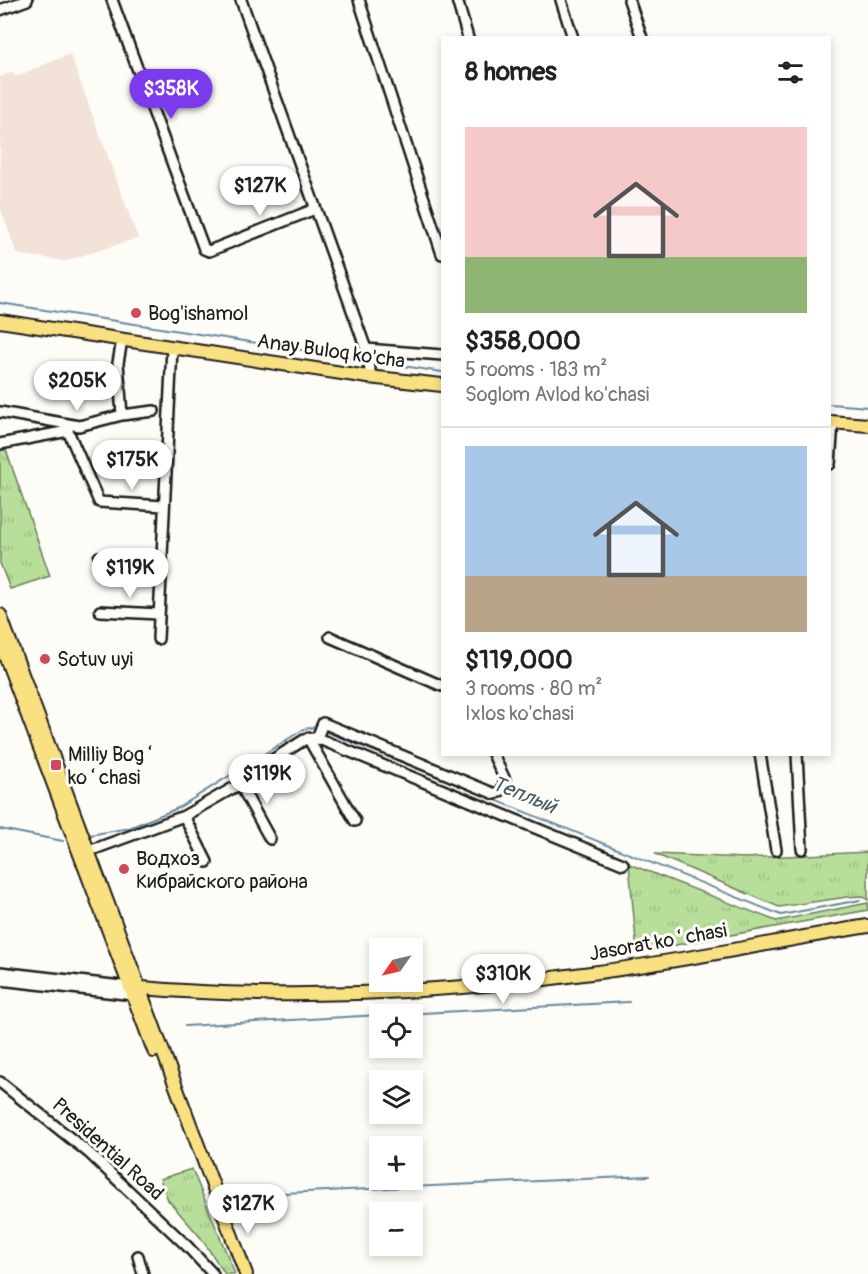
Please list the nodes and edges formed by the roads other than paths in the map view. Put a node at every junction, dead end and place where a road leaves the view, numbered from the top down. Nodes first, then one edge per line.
1 (27, 0) edge
2 (112, 0) edge
3 (241, 0) edge
4 (359, 0) edge
5 (457, 0) edge
6 (561, 0) edge
7 (629, 0) edge
8 (0, 10) edge
9 (467, 36) edge
10 (572, 36) edge
11 (641, 36) edge
12 (315, 209) junction
13 (441, 251) edge
14 (0, 321) edge
15 (122, 340) junction
16 (172, 348) junction
17 (366, 349) junction
18 (441, 355) edge
19 (369, 373) junction
20 (441, 385) edge
21 (154, 411) dead end
22 (0, 412) edge
23 (122, 415) junction
24 (831, 422) edge
25 (868, 425) edge
26 (0, 444) edge
27 (164, 506) junction
28 (99, 557) dead end
29 (162, 559) junction
30 (100, 611) dead end
31 (159, 614) junction
32 (0, 615) edge
33 (330, 637) dead end
34 (158, 639) dead end
35 (0, 642) edge
36 (441, 686) edge
37 (317, 732) junction
38 (494, 756) edge
39 (760, 756) edge
40 (797, 756) edge
41 (240, 784) junction
42 (184, 816) junction
43 (355, 821) dead end
44 (270, 839) dead end
45 (801, 849) dead end
46 (776, 850) dead end
47 (88, 851) junction
48 (207, 862) dead end
49 (623, 864) dead end
50 (868, 926) edge
51 (868, 932) edge
52 (0, 972) edge
53 (0, 980) edge
54 (137, 991) junction
55 (0, 1082) edge
56 (138, 1256) dead end
57 (142, 1274) edge
58 (213, 1274) edge
59 (238, 1274) edge
60 (246, 1274) edge

1 - 8 street
2 - 12 street
3 - 12 street
4 - 13 street
5 - 9 street
6 - 10 street
7 - 11 street
12 - 17 street
14 - 15 main road, Anay Buloq ko'cha
15 - 16 main road, Anay Buloq ko'cha
15 - 23 street
16 - 19 main road, Anay Buloq ko'cha
16 - 27 street
17 - 18 street
17 - 19 street
19 - 20 main road, Anay Buloq ko'cha
21 - 23 street
22 - 23 street
24 - 25 main road
26 - 27 street
27 - 29 street
28 - 29 street
29 - 31 street
30 - 31 street
31 - 34 street
32 - 47 main road
33 - 36 street
35 - 54 main road
37 - 38 street
37 - 41 street
37 - 43 street
37 - 49 street
39 - 46 street
40 - 45 street
41 - 42 street
41 - 44 street
42 - 47 street
42 - 48 street
47 - 54 main road
50 - 54 main road, Jasorat koʻchasi
51 - 54 main road, Jasorat koʻchasi
52 - 54 street
53 - 54 street
54 - 59 main road
54 - 60 main road
55 - 58 street, Presidential Road
56 - 57 street

